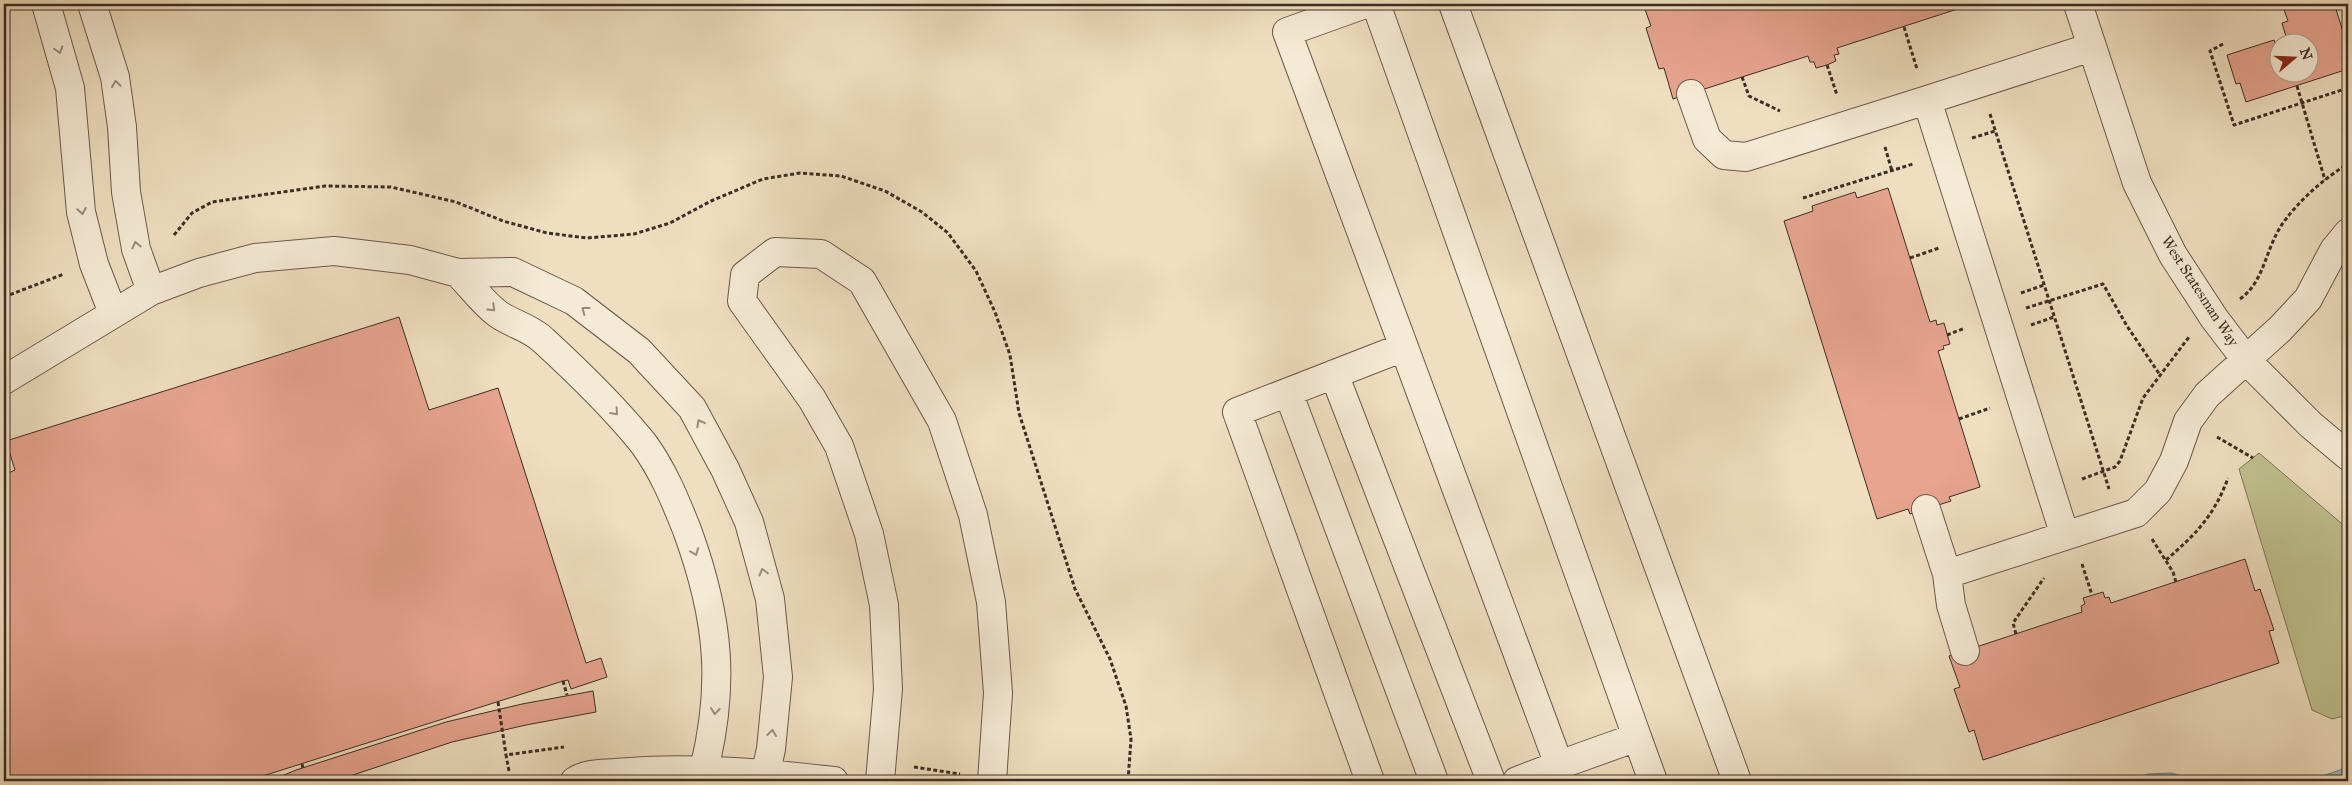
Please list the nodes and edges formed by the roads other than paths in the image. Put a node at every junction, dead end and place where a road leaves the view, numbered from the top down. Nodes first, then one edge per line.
1 (46, 4) edge
2 (92, 4) edge
3 (1365, 4) edge
4 (1376, 4) edge
5 (1453, 4) edge
6 (2078, 4) edge
7 (2092, 47) junction
8 (1923, 88) junction
9 (1691, 94) dead end
10 (2348, 233) edge
11 (458, 273) junction
12 (151, 291) junction
13 (113, 313) junction
14 (1404, 347) junction
15 (2246, 360) junction
16 (1334, 374) junction
17 (4, 380) edge
18 (1288, 392) junction
19 (2348, 456) edge
20 (1926, 509) dead end
21 (2072, 546) junction
22 (1947, 574) junction
23 (1964, 651) dead end
24 (1637, 737) junction
25 (1559, 766) junction
26 (702, 776) edge
27 (765, 777) edge
28 (575, 781) edge
29 (834, 781) edge
30 (880, 781) edge
31 (992, 781) edge
32 (1370, 781) edge
33 (1434, 781) edge
34 (1491, 781) edge
35 (1517, 781) edge
36 (1653, 781) edge
37 (1737, 781) edge

1 -> 13 street
12 -> 2 street
3 - 14 street
4 - 24 street
5 - 37 street
6 - 7 street, West Statesman Way
7 - 8 street
7 - 15 street, West Statesman Way
8 - 9 street
8 - 21 street
10 - 15 street
11 - 12 street
11 -> 26 street
27 -> 11 street
12 - 13 street
13 - 17 street
14 - 16 street
14 - 25 street
15 - 19 street, West Statesman Way
15 - 21 street
16 - 18 street
16 - 34 street
18 - 32 street
18 - 33 street
20 - 22 street
21 - 22 street
22 - 23 street
24 - 25 street
24 - 36 street
25 - 35 street
26 - 27 street
26 - 28 street
27 - 29 street
30 - 31 street

